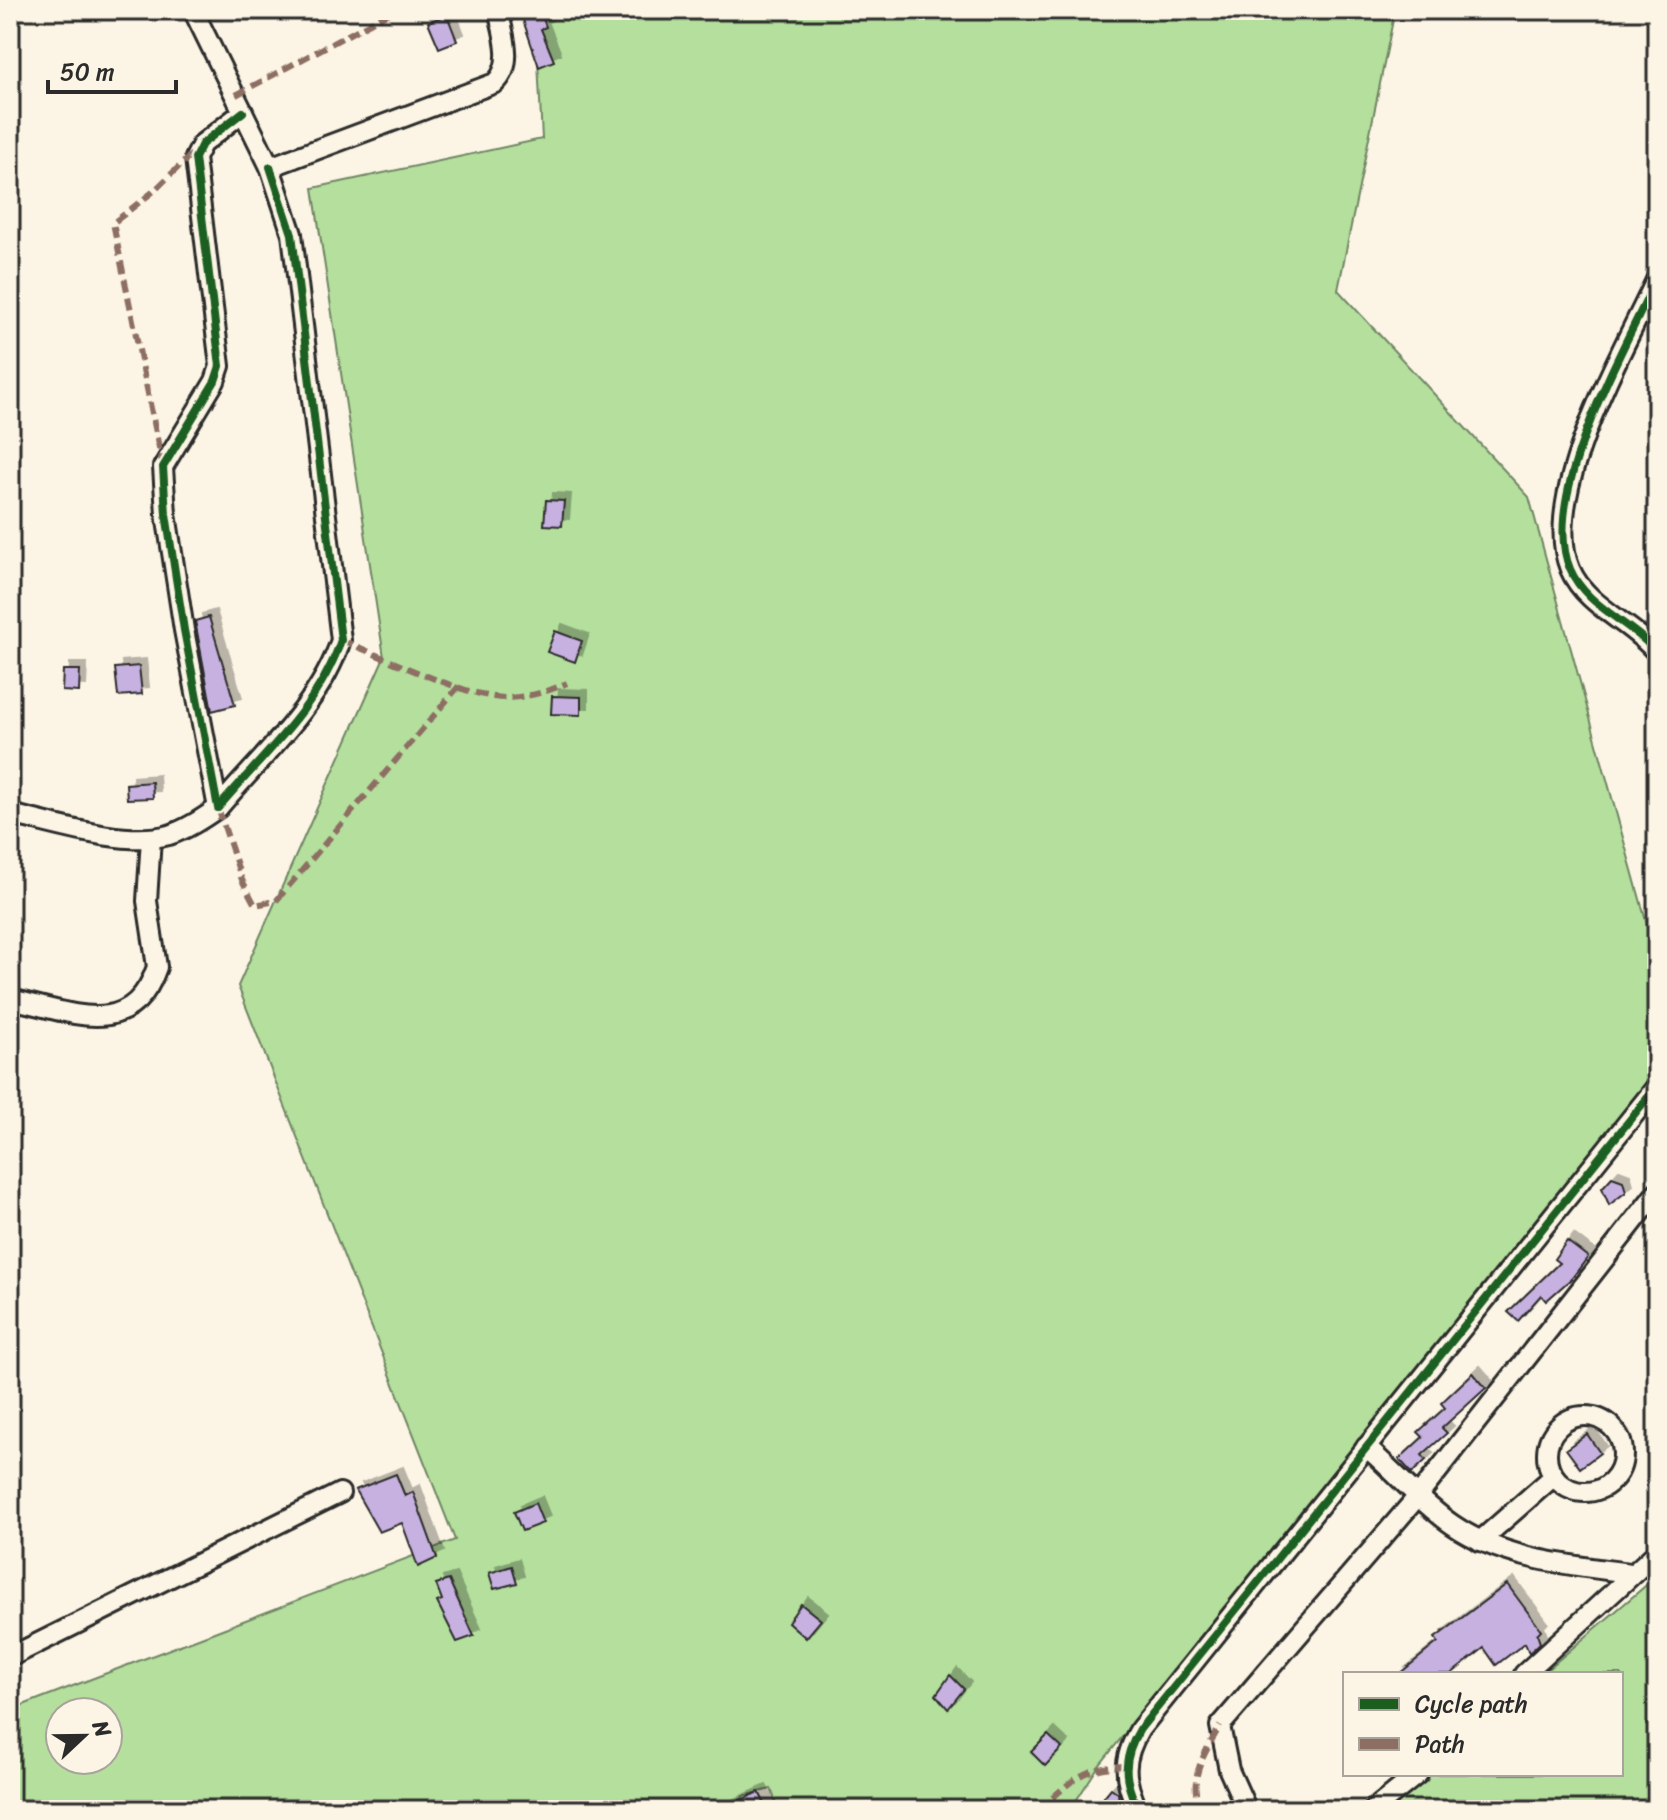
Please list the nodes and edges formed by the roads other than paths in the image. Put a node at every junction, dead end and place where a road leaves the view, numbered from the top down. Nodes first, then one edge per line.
1 (193, 10) edge
2 (498, 10) edge
3 (243, 112) junction
4 (270, 167) junction
5 (1657, 278) edge
6 (1657, 653) edge
7 (218, 808) junction
8 (10, 814) edge
9 (151, 838) junction
10 (10, 999) edge
11 (1657, 1086) edge
12 (1657, 1192) edge
13 (1366, 1447) junction
14 (1554, 1476) junction
15 (340, 1493) dead end
16 (1419, 1495) junction
17 (1480, 1541) junction
18 (1657, 1552) edge
19 (1630, 1573) junction
20 (10, 1657) edge
21 (1526, 1672) edge
22 (1416, 1776) edge
23 (1138, 1810) edge
24 (1247, 1810) edge
25 (1373, 1810) edge

1 - 3 street
2 - 4 street
3 - 4 street
3 - 7 street
4 - 7 street
5 - 6 street
7 - 9 street
8 - 9 street
9 - 10 street
11 - 13 street
12 - 16 street
13 - 16 street
13 - 23 street
14 - 14 street
14 - 17 street
15 - 20 street
16 - 17 street
16 - 24 street
17 - 19 street
18 - 19 street
19 - 21 street
22 - 25 street

